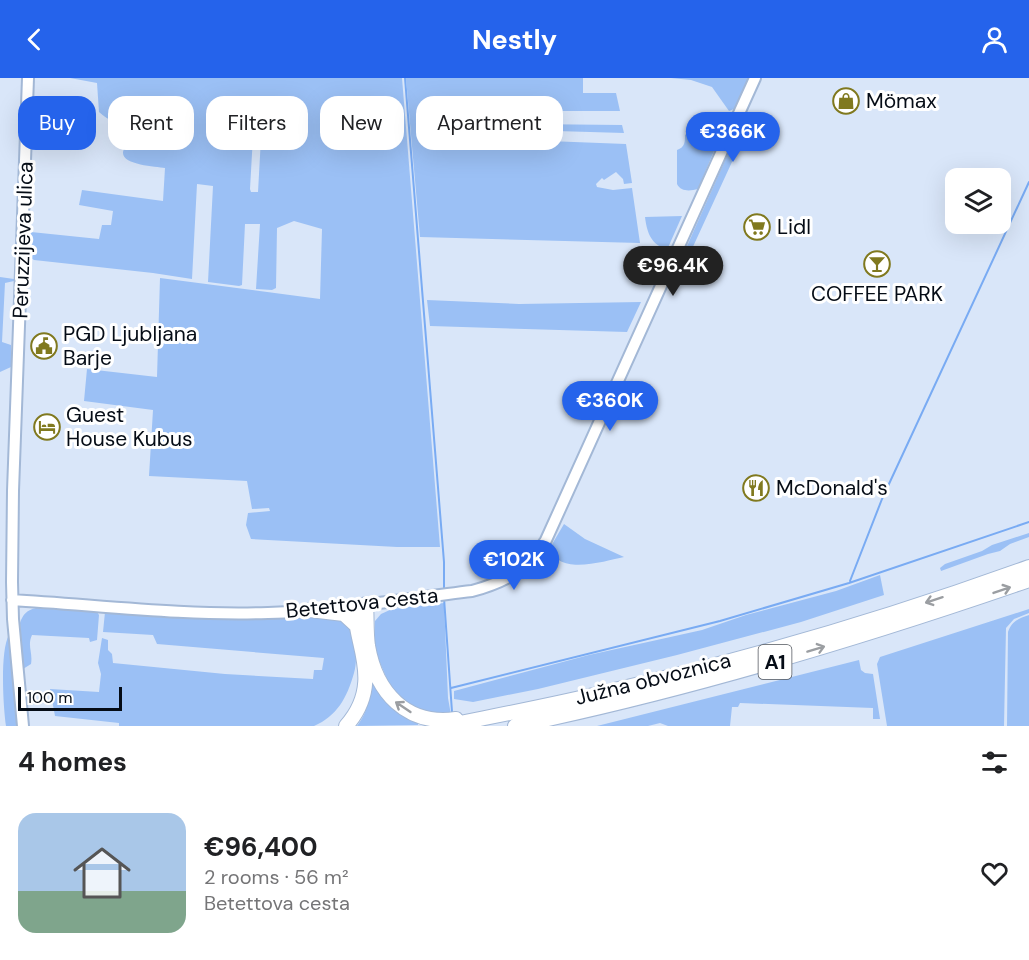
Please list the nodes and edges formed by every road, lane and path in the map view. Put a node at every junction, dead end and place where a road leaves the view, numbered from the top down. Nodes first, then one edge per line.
1 (28, 78) edge
2 (755, 78) edge
3 (1029, 567) edge
4 (1029, 580) edge
5 (12, 600) junction
6 (363, 604) junction
7 (310, 610) junction
8 (357, 626) junction
9 (603, 693) junction
10 (22, 726) edge
11 (346, 726) edge
12 (445, 726) edge
13 (515, 726) edge

1 - 5 street, Peruzzijeva ulica
2 - 6 street, Betettova cesta
3 -> 9 highway, Južna obvoznica / A1
13 -> 4 highway, Južna obvoznica / A1
5 - 7 street, Betettova cesta
5 - 10 street, Peruzzijeva ulica
6 - 7 street, Betettova cesta
6 - 8 highway
9 -> 6 highway
7 - 8 highway
8 - 11 highway
9 - 12 highway, Južna obvoznica / A1

